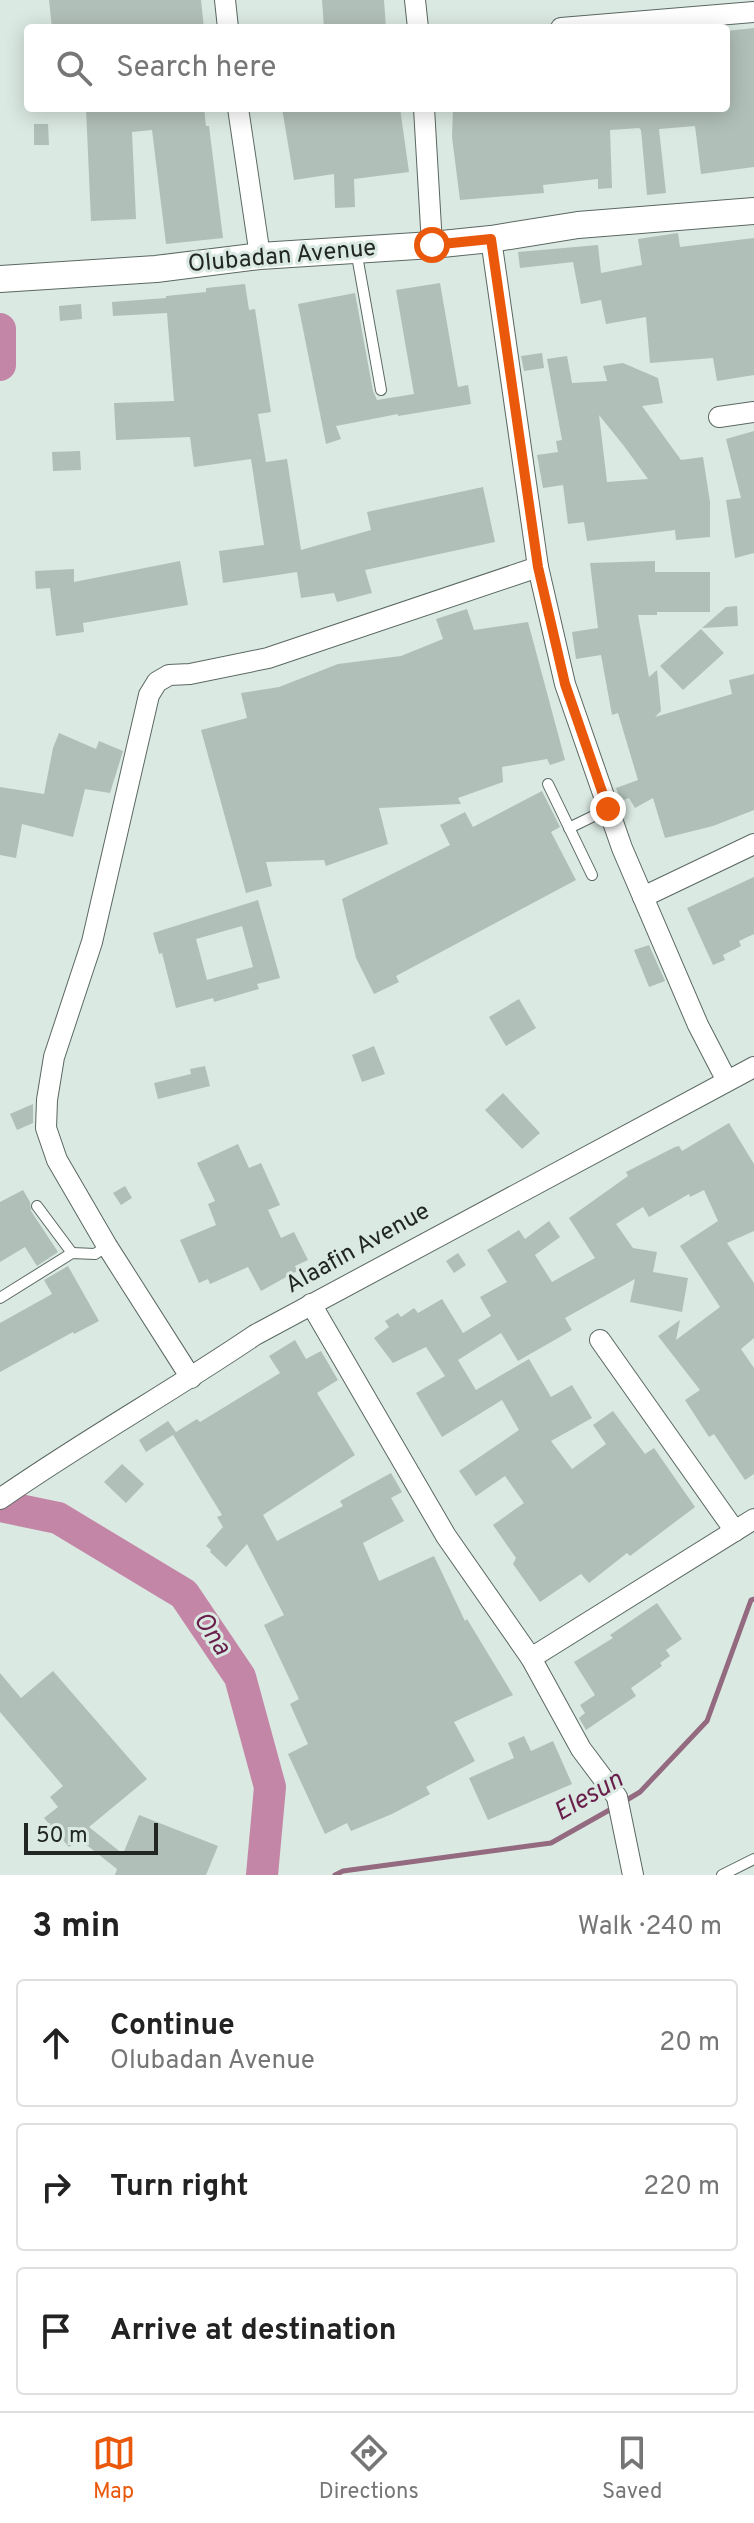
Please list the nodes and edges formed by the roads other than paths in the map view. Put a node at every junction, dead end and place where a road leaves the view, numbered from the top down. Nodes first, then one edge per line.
1 (225, 0) edge
2 (415, 0) edge
3 (754, 12) edge
4 (228, 24) edge
5 (418, 24) edge
6 (609, 24) edge
7 (239, 112) edge
8 (424, 112) edge
9 (754, 211) edge
10 (491, 239) junction
11 (432, 245) junction
12 (356, 250) junction
13 (260, 256) junction
14 (8, 278) edge
15 (381, 390) dead end
16 (754, 412) edge
17 (719, 417) dead end
18 (538, 567) junction
19 (548, 784) dead end
20 (608, 809) junction
21 (569, 828) junction
22 (754, 844) edge
23 (592, 875) dead end
24 (643, 897) junction
25 (754, 1067) edge
26 (727, 1081) junction
27 (37, 1206) dead end
28 (107, 1246) junction
29 (72, 1253) junction
30 (0, 1298) edge
31 (311, 1304) junction
32 (600, 1340) dead end
33 (191, 1378) junction
34 (0, 1499) edge
35 (754, 1519) edge
36 (735, 1531) junction
37 (531, 1658) junction
38 (754, 1859) edge
39 (633, 1875) edge
40 (722, 1875) edge

1 - 4 street
2 - 5 street
3 - 6 street
7 - 13 street
8 - 11 street
9 - 10 street, Olubadan Avenue
10 - 11 street, Olubadan Avenue
10 - 18 street
11 - 12 street, Olubadan Avenue
12 - 13 street, Olubadan Avenue
12 - 15 lane
13 - 14 street, Olubadan Avenue
16 - 17 street
18 - 20 street
18 - 28 street
19 - 21 lane
20 - 21 lane
20 - 24 street
21 - 23 lane
22 - 24 street
24 - 26 street
25 - 26 street, Alaafin Avenue
26 - 31 street, Alaafin Avenue
27 - 29 lane
28 - 29 lane
28 - 33 street
29 - 30 lane
31 - 33 street, Alaafin Avenue
31 - 37 street
32 - 36 street
33 - 34 street, Alaafin Avenue
35 - 36 street
36 - 37 street
37 - 39 street
38 - 40 lane

